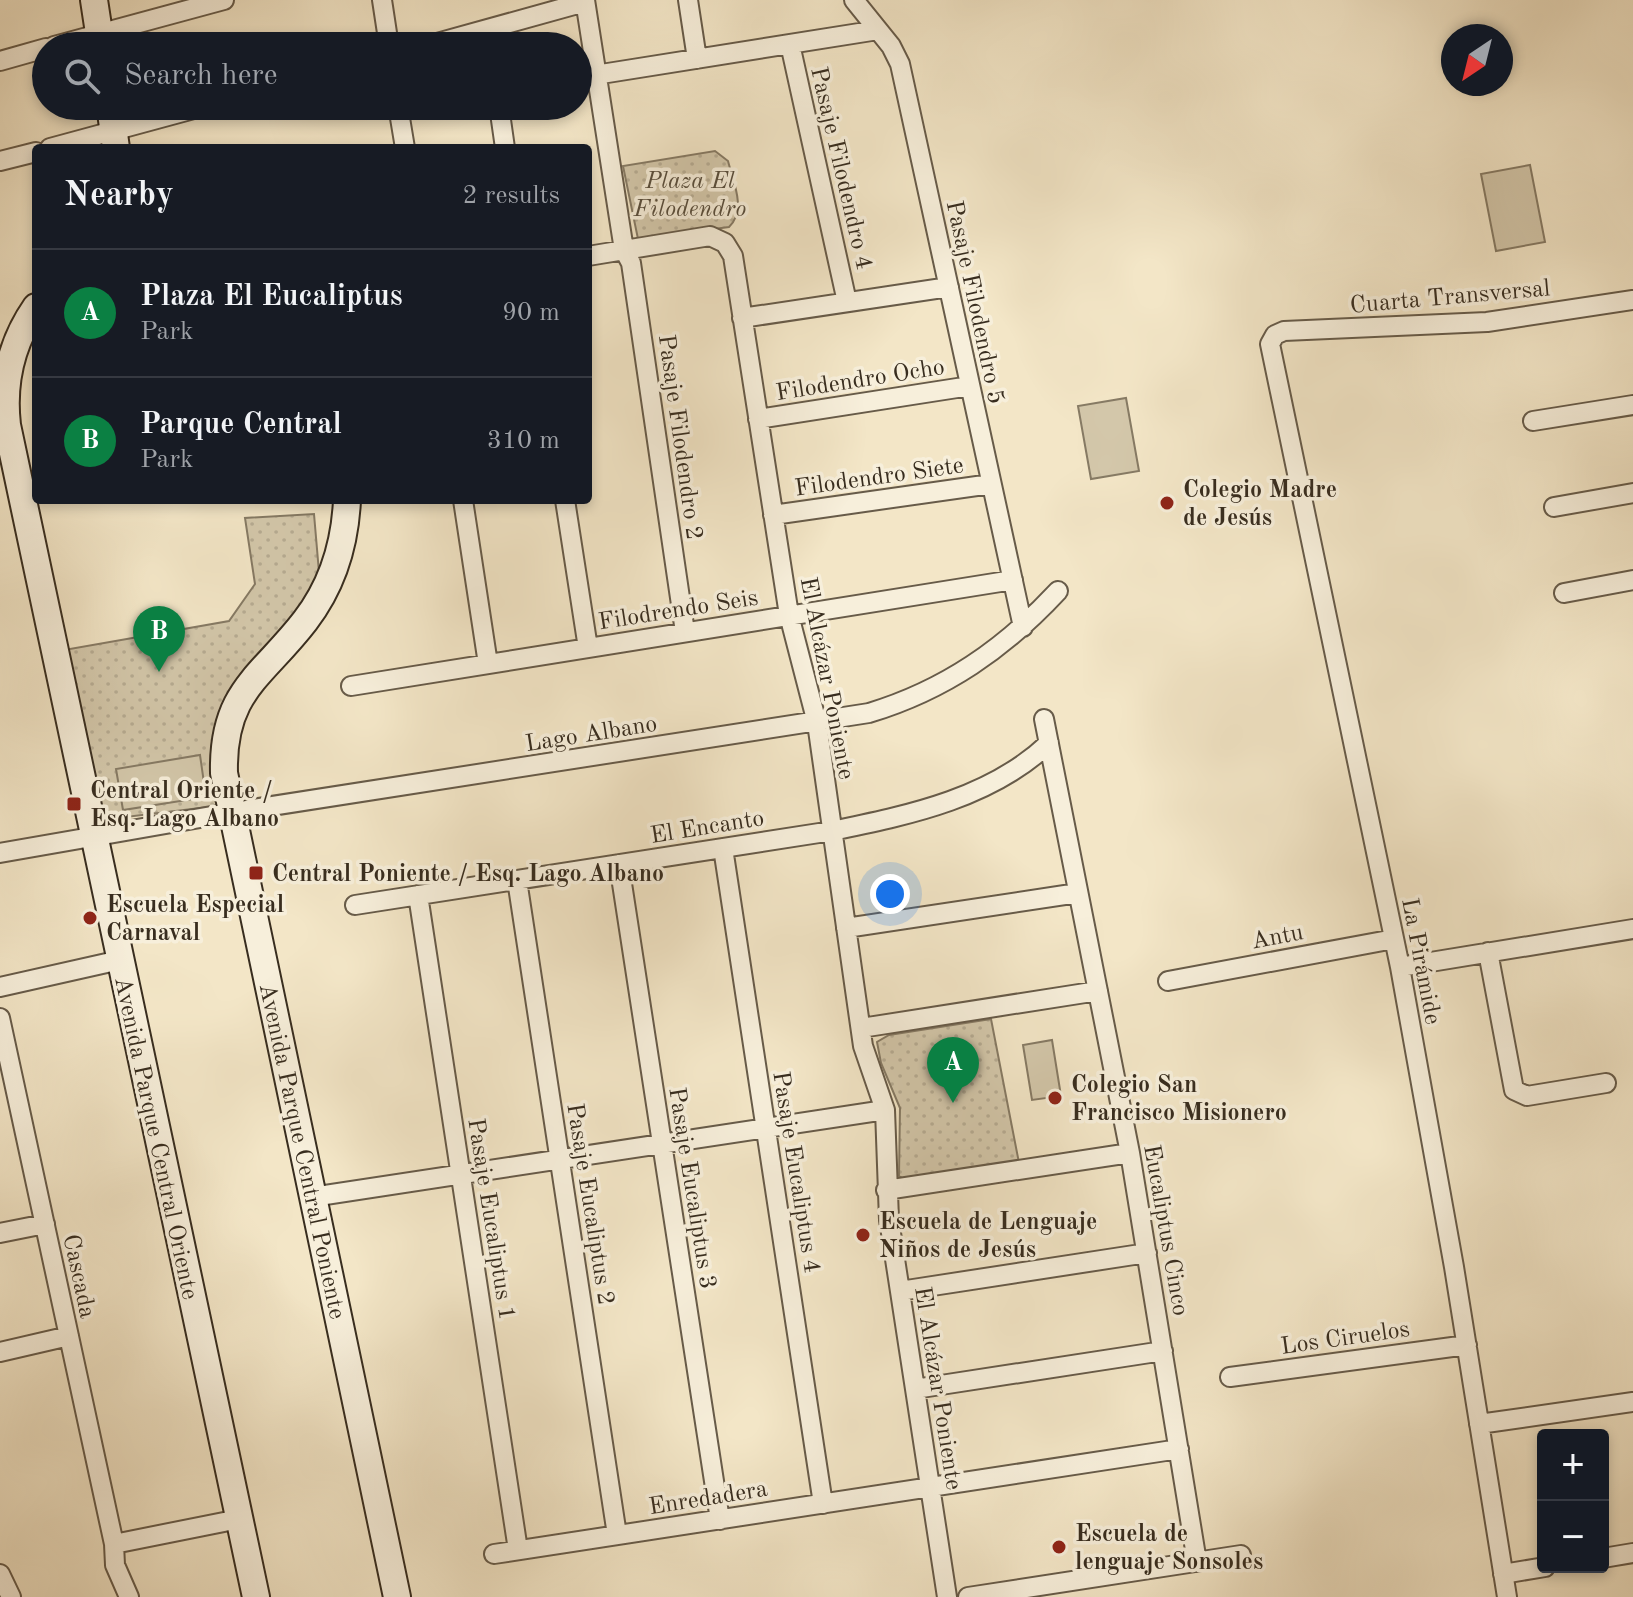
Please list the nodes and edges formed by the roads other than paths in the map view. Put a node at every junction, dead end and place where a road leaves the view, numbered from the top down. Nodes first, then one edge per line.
1 (94, 0) edge
2 (224, 0) edge
3 (382, 0) edge
4 (688, 0) edge
5 (854, 0) edge
6 (585, 1) edge
7 (878, 30) junction
8 (99, 32) edge
9 (125, 32) edge
10 (387, 32) edge
11 (504, 32) edge
12 (589, 32) edge
13 (790, 44) junction
14 (32, 52) edge
15 (592, 53) edge
16 (697, 59) junction
17 (0, 61) edge
18 (595, 75) junction
19 (146, 120) edge
20 (400, 120) edge
21 (501, 120) edge
22 (113, 128) edge
23 (63, 144) edge
24 (404, 144) edge
25 (504, 144) edge
26 (32, 153) edge
27 (0, 161) edge
28 (624, 250) junction
29 (592, 255) edge
30 (949, 287) junction
31 (847, 302) junction
32 (1632, 305) edge
33 (32, 313) edge
34 (742, 318) junction
35 (1272, 339) joint
36 (4, 370) edge
37 (970, 386) junction
38 (1633, 405) edge
39 (758, 419) junction
40 (1533, 421) dead end
41 (991, 484) junction
42 (1633, 493) edge
43 (346, 504) edge
44 (464, 504) edge
45 (566, 504) edge
46 (1554, 507) dead end
47 (773, 515) junction
48 (1013, 580) junction
49 (1633, 580) edge
50 (1058, 591) dead end
51 (1564, 593) dead end
52 (789, 615) junction
53 (1023, 627) junction
54 (685, 632) junction
55 (588, 648) junction
56 (488, 664) junction
57 (351, 686) dead end
58 (1044, 719) dead end
59 (817, 723) junction
60 (1049, 743) junction
61 (232, 812) junction
62 (832, 831) junction
63 (94, 834) junction
64 (723, 848) junction
65 (0, 853) edge
66 (619, 864) junction
67 (517, 880) junction
68 (1078, 893) junction
69 (418, 895) junction
70 (355, 905) dead end
71 (846, 928) junction
72 (1633, 929) edge
73 (1394, 939) junction
74 (1488, 952) junction
75 (120, 960) junction
76 (1400, 967) junction
77 (1168, 981) dead end
78 (0, 987) edge
79 (1098, 991) junction
80 (0, 1018) edge
81 (861, 1028) junction
82 (1606, 1083) dead end
83 (19, 1105) junction
84 (0, 1109) edge
85 (885, 1110) junction
86 (766, 1128) junction
87 (662, 1144) junction
88 (1130, 1153) junction
89 (560, 1159) junction
90 (461, 1174) junction
91 (886, 1190) junction
92 (312, 1197) junction
93 (45, 1224) junction
94 (0, 1233) edge
95 (1147, 1253) junction
96 (900, 1291) junction
97 (69, 1336) junction
98 (1467, 1345) junction
99 (1163, 1351) junction
100 (0, 1352) edge
101 (1230, 1377) dead end
102 (915, 1389) junction
103 (1633, 1402) edge
104 (1479, 1424) junction
105 (1179, 1449) junction
106 (930, 1488) junction
107 (823, 1504) junction
108 (239, 1519) junction
109 (720, 1520) junction
110 (617, 1535) junction
111 (114, 1544) junction
112 (518, 1550) junction
113 (1633, 1553) edge
114 (494, 1554) dead end
115 (1241, 1555) dead end
116 (1609, 1557) edge
117 (1197, 1562) junction
118 (1537, 1568) edge
119 (0, 1574) edge
120 (1503, 1574) junction
121 (11, 1597) edge
122 (129, 1597) edge
123 (256, 1597) edge
124 (397, 1597) edge
125 (947, 1597) edge
126 (968, 1597) edge
127 (1507, 1597) edge

1 - 8 street
2 - 9 street
3 - 10 street
4 - 16 street
5 - 7 street, Pasaje Filodendro 5
6 - 11 street
6 - 12 street, Pasaje Filodendro 2
7 - 13 street
7 - 30 street, Pasaje Filodendro 5
13 - 16 street
13 - 31 street, Pasaje Filodendro 4
14 - 17 street
15 - 18 street, Pasaje Filodendro 2
16 - 18 street
18 - 28 street, Pasaje Filodendro 2
19 - 22 street
20 - 24 street
21 - 25 street
22 - 23 street
26 - 27 street
28 - 29 street
28 - 34 street, El Alcázar Poniente
28 - 54 street, Pasaje Filodendro 2
30 - 31 street
30 - 37 street, Pasaje Filodendro 5
31 - 34 street
32 - 35 street, Cuarta Transversal
33 - 36 street, Avenida Parque Central Oriente
34 - 39 street, El Alcázar Poniente
35 - 73 street, La Pirámide
36 - 63 street, Avenida Parque Central Oriente
37 - 39 street, Filodendro Ocho
37 - 41 street, Pasaje Filodendro 5
38 - 40 street
39 - 47 street, El Alcázar Poniente
41 - 47 street, Filodendro Siete
41 - 48 street, Pasaje Filodendro 5
42 - 46 street
43 - 61 street, Avenida Parque Central Poniente
44 - 56 street
45 - 55 street
47 - 52 street, El Alcázar Poniente
48 - 52 street, Filodrendo Seis
48 - 53 street, Pasaje Filodendro 5
49 - 51 street
50 - 53 street, Lago Albano
52 - 54 street, Filodrendo Seis
52 - 59 street, El Alcázar Poniente
53 - 59 street, Lago Albano
54 - 55 street, Filodrendo Seis
55 - 56 street, Filodrendo Seis
56 - 57 street, Filodrendo Seis
58 - 60 street, Eucaliptus Cinco
59 - 61 street, Lago Albano
59 - 62 street, El Alcázar Poniente
60 - 62 street, El Encanto
60 - 68 street, Eucaliptus Cinco
61 - 63 street, Lago Albano
61 - 92 street, Avenida Parque Central Poniente
62 - 64 street, El Encanto
62 - 71 street, El Alcázar Poniente
63 - 65 street, Lago Albano
63 - 75 street, Avenida Parque Central Oriente
64 - 66 street, El Encanto
64 - 86 street, Pasaje Eucaliptus 4
66 - 67 street, El Encanto
66 - 87 street, Pasaje Eucaliptus 3
67 - 69 street, El Encanto
67 - 89 street, Pasaje Eucaliptus 2
68 - 71 street
68 - 79 street, Eucaliptus Cinco
69 - 70 street, El Encanto
69 - 90 street, Pasaje Eucaliptus 1
71 - 81 street, El Alcázar Poniente
72 - 74 street
73 - 76 street, La Pirámide
73 - 77 street, Antu
74 - 76 street
74 - 82 street
75 - 78 street
75 - 108 street, Avenida Parque Central Oriente
76 - 98 street, La Pirámide
79 - 81 street
79 - 88 street, Eucaliptus Cinco
80 - 83 street, Cascada
81 - 85 street, El Alcázar Poniente
83 - 84 street
83 - 93 street, Cascada
85 - 86 street
85 - 91 street, El Alcázar Poniente
86 - 87 street
86 - 107 street, Pasaje Eucaliptus 4
87 - 89 street
87 - 109 street, Pasaje Eucaliptus 3
88 - 91 street
88 - 95 street, Eucaliptus Cinco
89 - 90 street
89 - 110 street, Pasaje Eucaliptus 2
90 - 92 street
90 - 112 street, Pasaje Eucaliptus 1
91 - 96 street, El Alcázar Poniente
92 - 124 street, Avenida Parque Central Poniente
93 - 94 street
93 - 97 street, Cascada
95 - 96 street
95 - 99 street, Eucaliptus Cinco
96 - 102 street, El Alcázar Poniente
97 - 100 street
97 - 111 street, Cascada
98 - 101 street, Los Ciruelos
98 - 104 street, La Pirámide
99 - 102 street
99 - 105 street, Eucaliptus Cinco
102 - 106 street, El Alcázar Poniente
103 - 104 street
104 - 120 street, La Pirámide
105 - 106 street, Enredadera
105 - 117 street, Eucaliptus Cinco
106 - 107 street, Enredadera
106 - 125 street, El Alcázar Poniente
107 - 109 street, Enredadera
108 - 111 street
108 - 123 street, Avenida Parque Central Oriente
109 - 110 street, Enredadera
110 - 112 street, Enredadera
111 - 122 street, Cascada
112 - 114 street, Enredadera
113 - 116 street
115 - 117 street
117 - 126 street
118 - 120 street
119 - 121 street
120 - 127 street, La Pirámide

